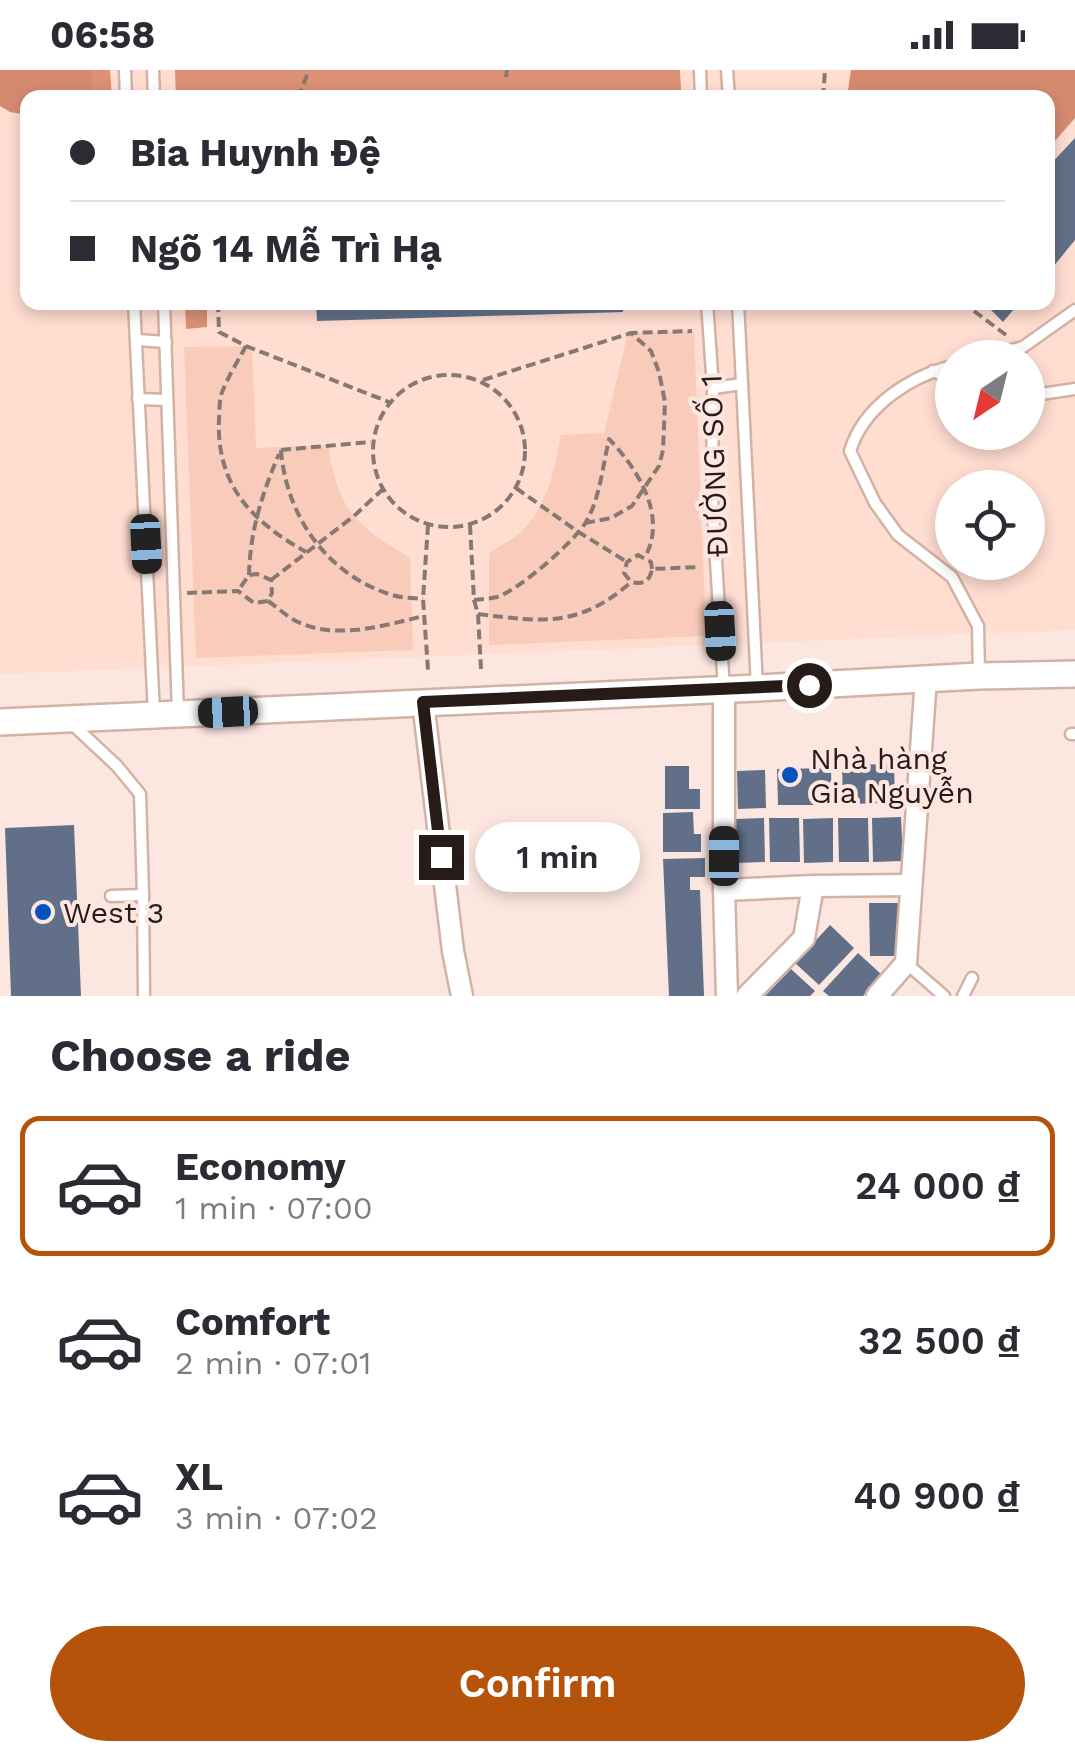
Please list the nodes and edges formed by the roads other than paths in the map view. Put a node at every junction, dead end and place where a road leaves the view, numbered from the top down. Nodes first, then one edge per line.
1 (134, 310) edge
2 (164, 310) edge
3 (708, 310) edge
4 (738, 310) edge
5 (1075, 310) edge
6 (136, 340) junction
7 (1033, 340) edge
8 (166, 342) junction
9 (935, 370) edge
10 (932, 371) junction
11 (935, 372) edge
12 (742, 384) junction
13 (713, 388) junction
14 (1075, 389) edge
15 (1045, 393) edge
16 (138, 399) junction
17 (167, 400) junction
18 (1075, 674) edge
19 (979, 676) junction
20 (926, 678) junction
21 (757, 688) junction
22 (724, 689) junction
23 (423, 702) junction
24 (166, 714) junction
25 (66, 719) junction
26 (0, 722) edge
27 (813, 886) junction
28 (910, 886) junction
29 (724, 890) junction
30 (142, 895) junction
31 (111, 896) dead end
32 (906, 963) junction
33 (972, 978) dead end
34 (144, 996) edge
35 (462, 996) edge
36 (727, 996) edge
37 (747, 996) edge
38 (877, 996) edge
39 (944, 996) edge
40 (963, 996) edge

1 - 6 lane
2 - 8 lane
3 - 13 lane, ĐƯỜNG SỐ 1
4 - 12 lane, ĐƯỜNG SỐ 1
5 - 7 lane
6 - 8 lane
6 - 16 lane
8 - 17 lane
9 - 10 lane
10 - 11 lane
10 - 19 lane
12 - 13 lane
12 - 21 lane, ĐƯỜNG SỐ 1
13 - 22 lane, ĐƯỜNG SỐ 1
14 - 15 lane
16 - 17 lane
16 - 24 lane
17 - 24 lane
18 - 19 street
19 - 20 street
20 - 21 street
20 - 28 street
21 - 22 street
22 - 23 street
22 - 29 street
23 - 24 street
23 - 35 street
24 - 25 street
25 - 26 street
25 - 30 lane
27 - 28 street
27 - 29 street
27 - 37 street
28 - 32 street
29 - 36 street
30 - 31 lane
30 - 34 lane
32 - 38 street
32 - 39 lane
33 - 40 lane

